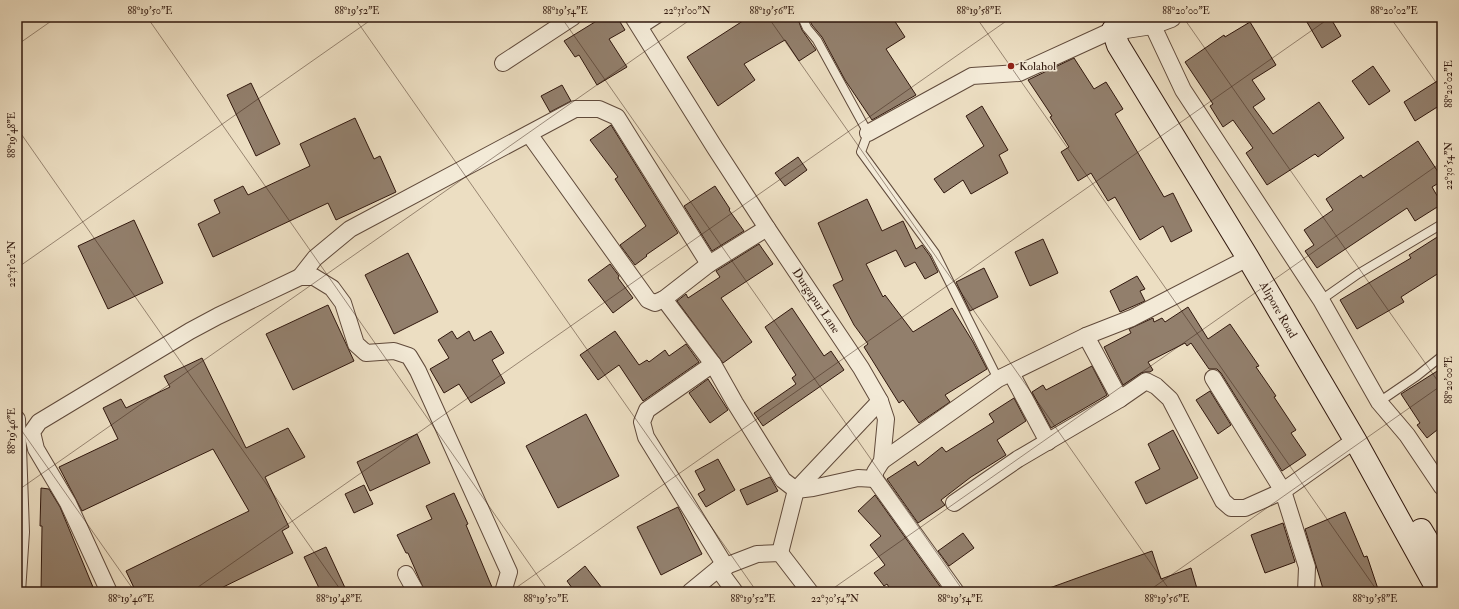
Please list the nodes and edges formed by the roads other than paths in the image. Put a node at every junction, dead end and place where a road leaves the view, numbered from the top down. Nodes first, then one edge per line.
1 (573, 17) edge
2 (661, 17) edge
3 (802, 17) edge
4 (1171, 17) edge
5 (637, 24) edge
6 (1152, 24) junction
7 (1115, 33) edge
8 (503, 63) dead end
9 (529, 134) junction
10 (868, 134) junction
11 (1442, 224) edge
12 (767, 228) junction
13 (1248, 258) junction
14 (709, 264) junction
15 (300, 277) junction
16 (664, 300) junction
17 (1321, 300) junction
18 (1086, 336) junction
19 (1442, 356) edge
20 (713, 364) junction
21 (1004, 376) junction
22 (1213, 378) dead end
23 (1120, 399) junction
24 (880, 401) junction
25 (1379, 402) junction
26 (17, 419) edge
27 (1355, 440) junction
28 (1048, 442) junction
29 (882, 461) junction
30 (875, 479) junction
31 (1442, 487) edge
32 (796, 490) junction
33 (1283, 491) junction
34 (954, 502) dead end
35 (780, 553) junction
36 (1442, 565) edge
37 (722, 568) junction
38 (406, 574) dead end
39 (17, 592) edge
40 (109, 592) edge
41 (416, 592) edge
42 (503, 592) edge
43 (690, 592) edge
44 (735, 592) edge
45 (810, 592) edge
46 (956, 592) edge
47 (1306, 592) edge
48 (1439, 592) edge

1 - 8 street
2 - 5 lane
3 - 10 lane
4 - 6 street
5 - 12 street, Durgapur Lane
6 - 7 street
6 - 17 street
7 - 10 street
7 - 13 main road, Alipore Road
7 - 36 main road, Alipore Road
9 - 14 street
9 - 15 street
9 - 16 street
10 - 21 lane
11 - 17 lane
12 - 14 street
12 - 24 street, Durgapur Lane
13 - 18 street
13 - 27 main road, Alipore Road
14 - 16 street
15 - 40 street
15 - 42 street
16 - 20 street
17 - 25 street
18 - 21 street
18 - 23 street
19 - 25 lane
20 - 32 street
20 - 37 street
21 - 28 street
21 - 29 street
22 - 33 street
23 - 28 street
23 - 33 street
24 - 29 street, Durgapur Lane
24 - 32 street
25 - 31 street
26 - 39 street
27 - 33 street
27 - 48 main road, Alipore Road
28 - 34 street
29 - 30 street, Durgapur Lane
30 - 32 street
30 - 46 street
32 - 35 street
33 - 47 street
35 - 37 street
35 - 45 street
37 - 43 street
37 - 44 street
38 - 41 street

